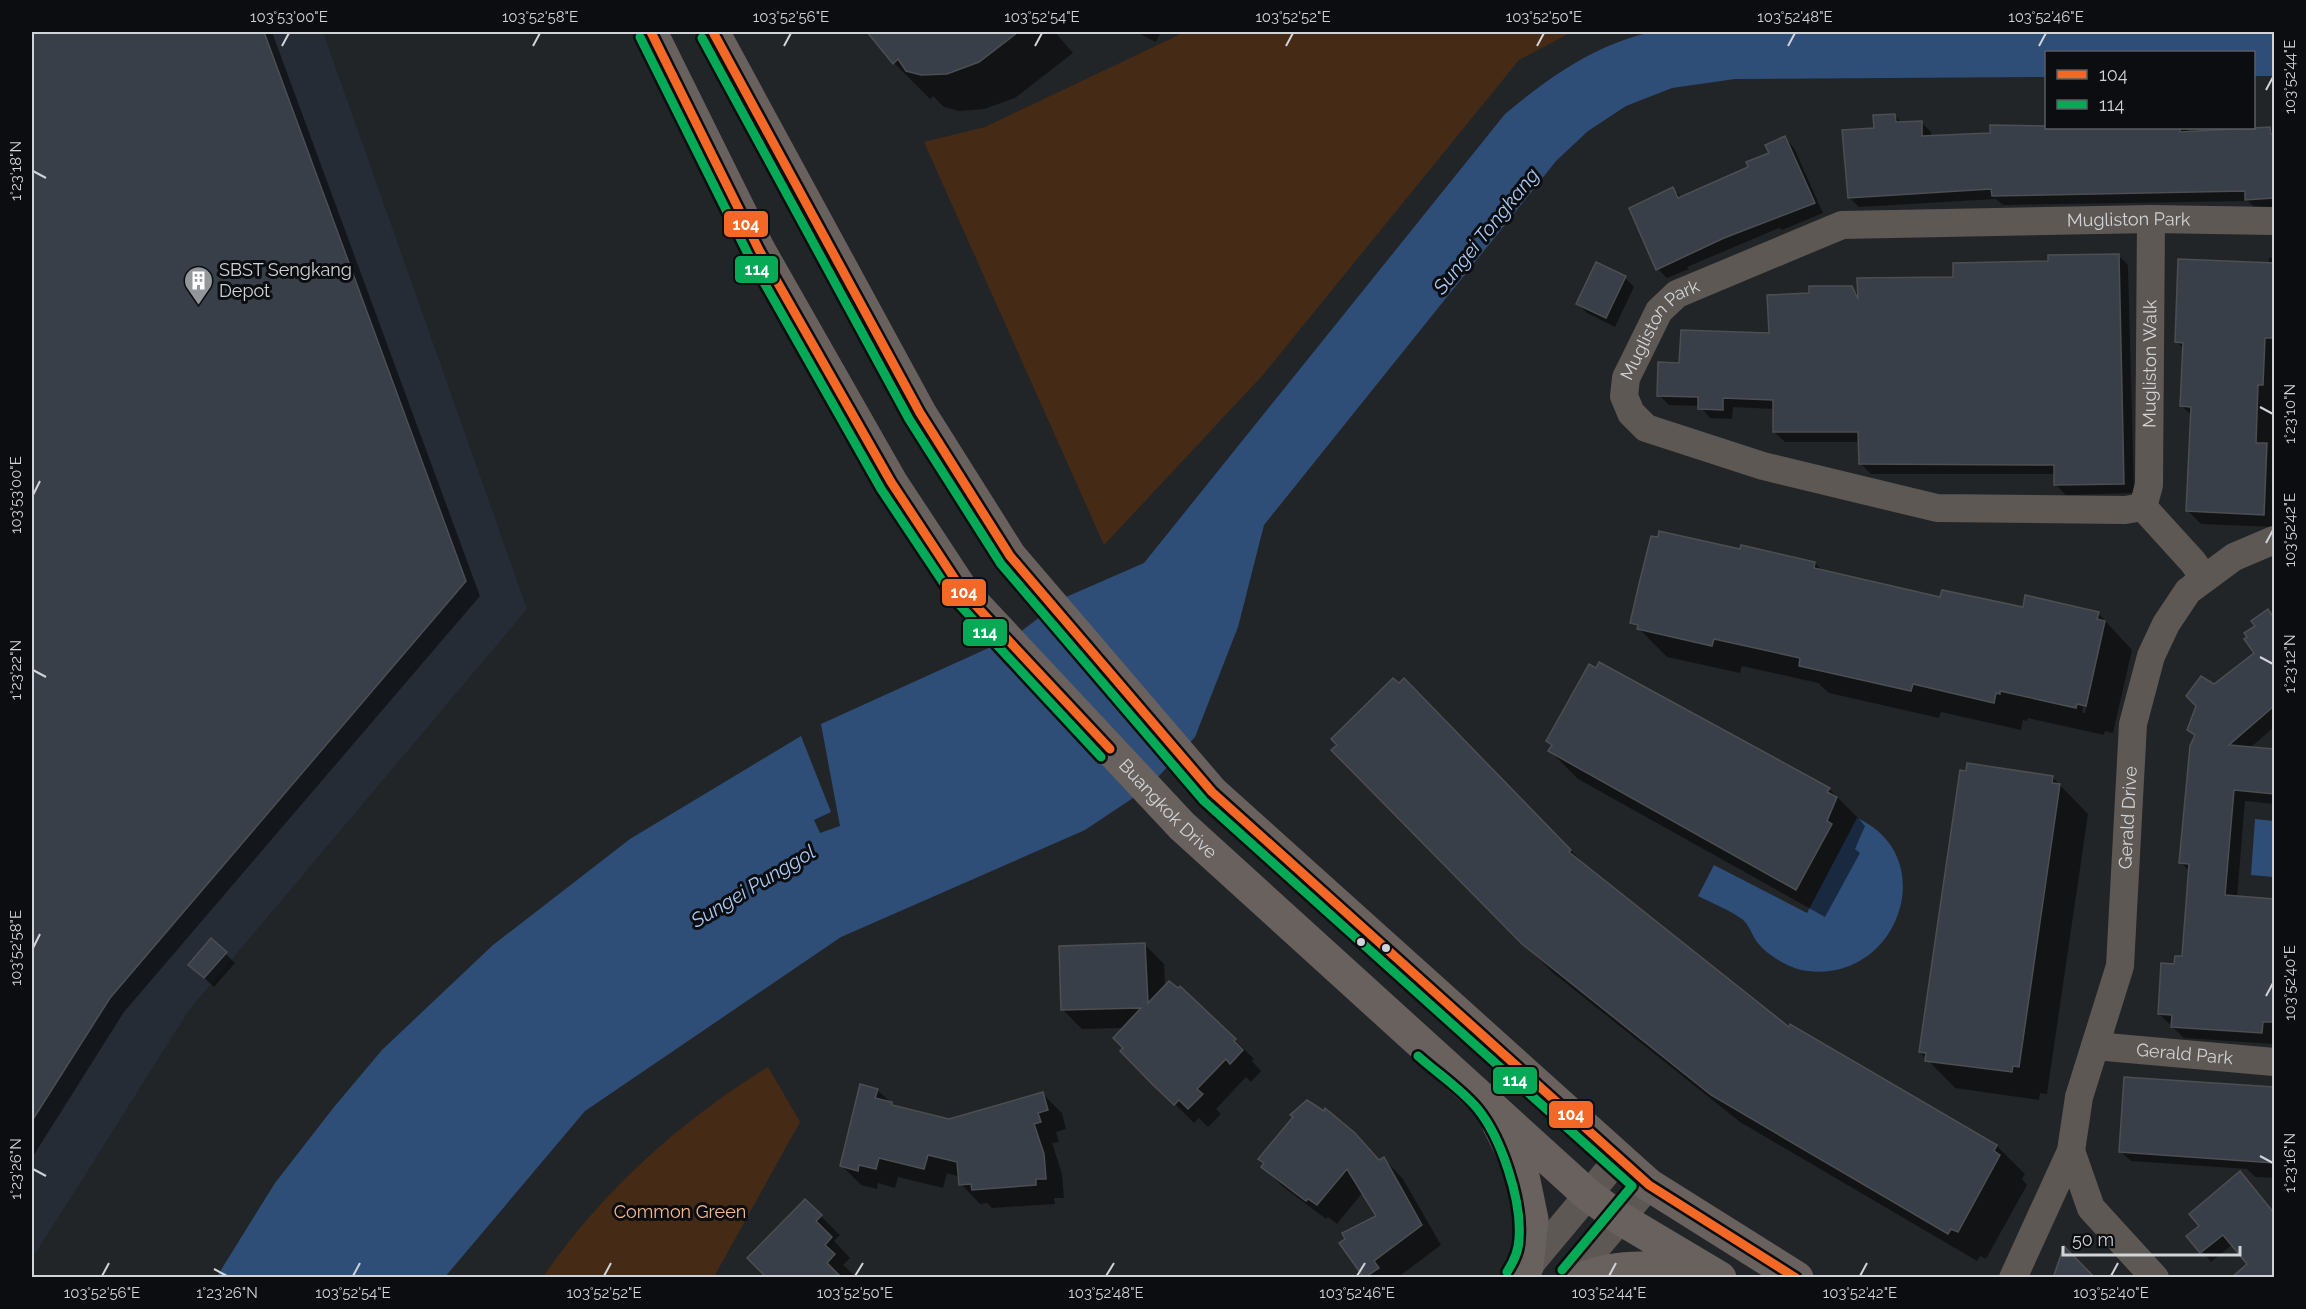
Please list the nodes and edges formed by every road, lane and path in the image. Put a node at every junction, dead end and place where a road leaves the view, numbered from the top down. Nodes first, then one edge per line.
1 (651, 32) edge
2 (713, 32) edge
3 (2151, 219) junction
4 (2274, 221) edge
5 (2144, 507) junction
6 (2274, 540) edge
7 (2204, 578) junction
8 (2095, 1046) junction
9 (2274, 1062) edge
10 (1489, 1105) junction
11 (2071, 1151) junction
12 (1618, 1159) junction
13 (1649, 1185) junction
14 (1587, 1194) junction
15 (1621, 1218) junction
16 (1523, 1272) edge
17 (1716, 1276) edge
18 (1571, 1278) edge
19 (1584, 1278) edge
20 (1797, 1278) edge
21 (2013, 1278) edge
22 (2155, 1278) edge

1 - 10 main road, Buangkok Drive
2 - 12 main road
3 - 4 street, Mugliston Park
3 - 5 street, Mugliston Walk
3 - 5 street, Mugliston Park
5 - 7 street
6 - 7 street, Gerald Drive
7 - 8 street, Gerald Drive
8 - 9 street, Gerald Park
8 - 11 street, Gerald Drive
10 - 14 main road, Buangkok Drive
10 - 16 main road
11 - 21 street, Gerald Drive
11 - 22 street, Gerald Drive
12 - 13 main road
12 - 14 street
13 - 15 street
13 - 20 main road
14 - 15 main road, Buangkok Drive
14 - 16 street
15 - 17 main road, Buangkok Drive
15 - 18 street
17 - 19 main road

